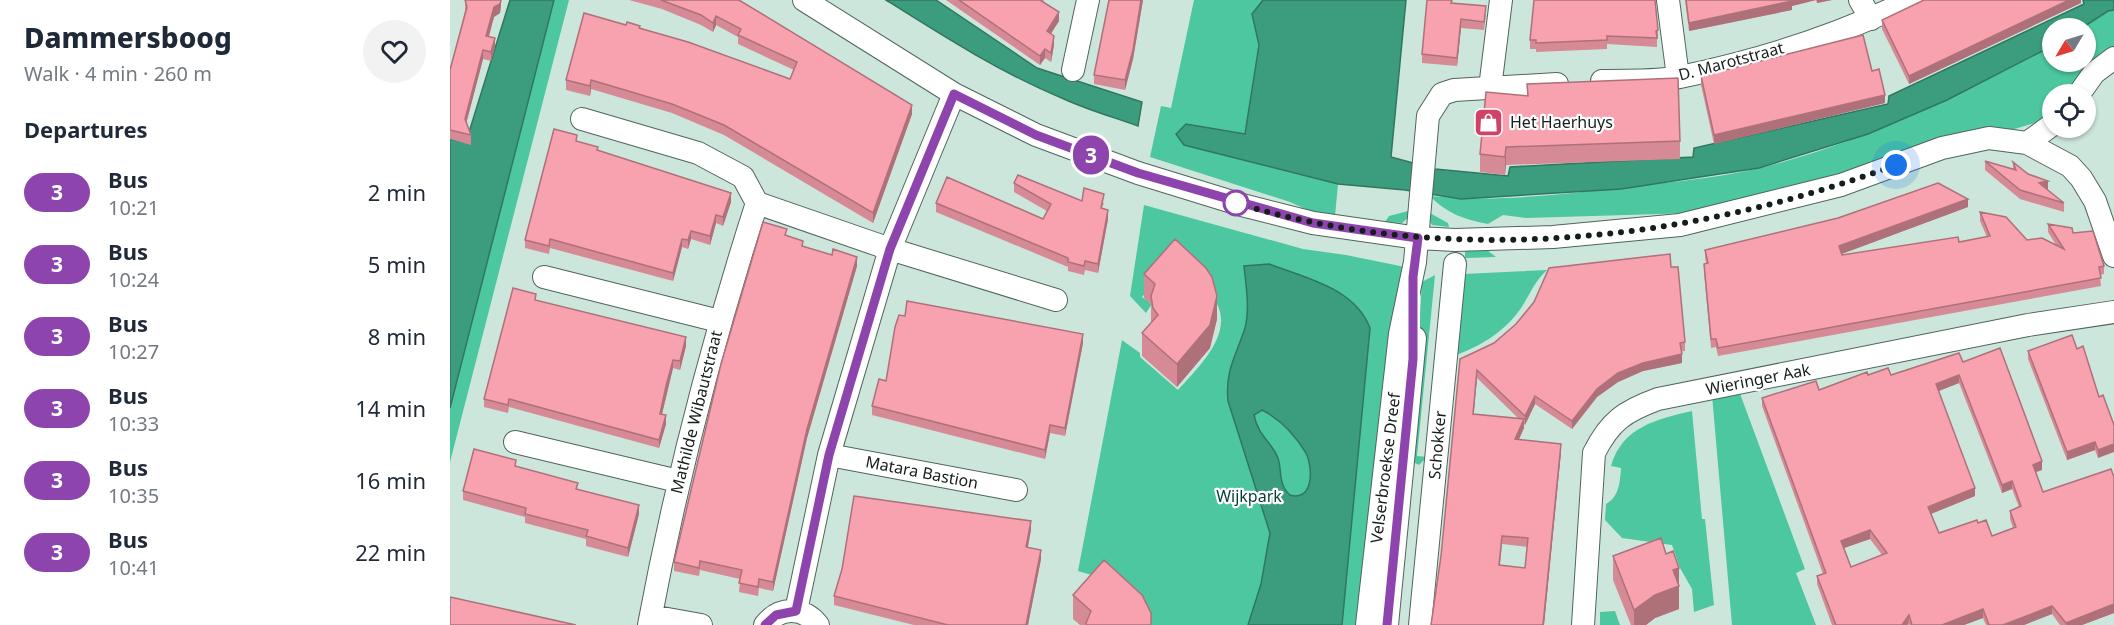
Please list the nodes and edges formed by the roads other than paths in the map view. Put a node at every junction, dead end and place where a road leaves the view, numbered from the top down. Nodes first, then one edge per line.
1 (804, 0) edge
2 (1088, 0) edge
3 (1501, 0) edge
4 (1668, 0) edge
5 (1911, 0) edge
6 (1865, 10) edge
7 (2114, 58) edge
8 (1073, 70) dead end
9 (1678, 77) junction
10 (2086, 84) edge
11 (1490, 88) junction
12 (954, 94) junction
13 (582, 119) dead end
14 (2042, 132) edge
15 (2027, 143) junction
16 (757, 203) junction
17 (1418, 238) junction
18 (890, 249) junction
19 (2114, 256) edge
20 (1455, 264) dead end
21 (544, 277) dead end
22 (1413, 277) junction
23 (1056, 300) dead end
24 (2114, 312) edge
25 (719, 321) junction
26 (515, 442) dead end
27 (829, 455) junction
28 (678, 482) junction
29 (1016, 490) dead end
30 (796, 611) junction
31 (650, 621) edge
32 (701, 625) edge
33 (765, 625) edge
34 (818, 625) edge
35 (1367, 625) edge
36 (1387, 625) edge
37 (1420, 625) edge
38 (1583, 625) edge

1 - 12 street
2 - 8 street
3 - 11 street
4 - 9 street
5 - 6 street, D. Marotstraat
6 - 9 street, D. Marotstraat
7 - 10 street
9 - 11 street, D. Marotstraat
11 - 17 street, D. Marotstraat
12 - 17 street
12 - 18 street
13 - 16 street
14 - 15 street
15 - 17 street
15 - 19 street
16 - 18 street
16 - 25 street, Mathilde Wibautstraat
17 - 22 street, Velserbroekse Dreef
18 - 23 street
18 - 27 street
20 - 37 street, Schokker
21 - 25 street
22 - 35 street, Velserbroekse Dreef
22 - 36 street, Velserbroekse Dreef
24 - 38 street, Wieringer Aak
25 - 28 street, Mathilde Wibautstraat
26 - 28 street
27 - 29 street, Matara Bastion
27 - 30 street
28 - 31 street, Mathilde Wibautstraat
30 - 33 street
30 - 34 street
31 - 32 street

